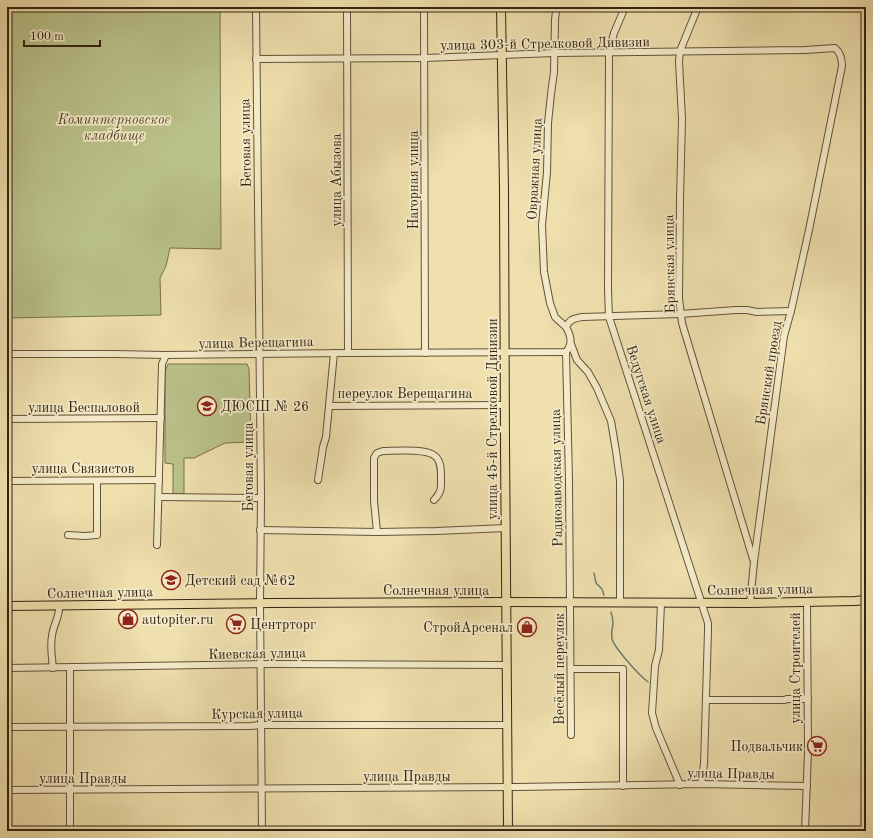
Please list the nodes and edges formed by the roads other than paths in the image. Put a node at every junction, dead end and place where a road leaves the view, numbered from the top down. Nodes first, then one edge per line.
1 (256, 7) edge
2 (347, 7) edge
3 (424, 7) edge
4 (501, 7) edge
5 (558, 7) edge
6 (625, 7) edge
7 (698, 7) edge
8 (834, 48) joint
9 (680, 51) junction
10 (555, 53) junction
11 (609, 53) junction
12 (501, 55) junction
13 (347, 58) junction
14 (425, 58) junction
15 (256, 59) junction
16 (791, 311) junction
17 (680, 314) junction
18 (609, 317) junction
19 (566, 327) junction
20 (570, 344) junction
21 (505, 352) junction
22 (566, 352) junction
23 (348, 353) junction
24 (426, 353) junction
25 (7, 354) edge
26 (259, 354) junction
27 (334, 354) junction
28 (166, 355) junction
29 (505, 405) junction
30 (329, 406) junction
31 (161, 418) junction
32 (7, 419) edge
33 (159, 480) junction
34 (318, 480) dead end
35 (7, 481) edge
36 (97, 481) junction
37 (159, 497) junction
38 (260, 498) junction
39 (434, 500) dead end
40 (506, 528) junction
41 (260, 530) junction
42 (377, 532) junction
43 (68, 535) dead end
44 (157, 545) dead end
45 (754, 562) junction
46 (865, 601) edge
47 (506, 602) junction
48 (807, 602) junction
49 (260, 603) junction
50 (570, 603) junction
51 (620, 603) junction
52 (661, 603) junction
53 (701, 603) junction
54 (750, 603) junction
55 (7, 606) edge
56 (59, 606) junction
57 (260, 665) junction
58 (507, 665) junction
59 (7, 668) edge
60 (53, 668) junction
61 (70, 668) junction
62 (570, 669) junction
63 (808, 699) junction
64 (706, 700) junction
65 (261, 724) junction
66 (507, 725) junction
67 (7, 727) edge
68 (70, 727) junction
69 (571, 735) dead end
70 (701, 784) junction
71 (680, 785) junction
72 (623, 786) junction
73 (807, 786) junction
74 (508, 787) junction
75 (262, 788) junction
76 (7, 790) edge
77 (70, 790) junction
78 (70, 831) edge
79 (262, 831) edge
80 (508, 831) edge
81 (805, 831) edge

1 - 15 street, Беговая улица
2 - 13 street, улица Абызова
3 - 14 street, Нагорная улица
4 - 12 main road, улица 45-й Стрелковой Дивизии
5 - 10 street, Овражная улица
6 - 11 street, Ведугская улица
7 - 9 street, Брянская улица
8 - 9 street, улица 303-й Стрелковой Дивизии
8 - 16 street, Брянский проезд
9 - 11 street, улица 303-й Стрелковой Дивизии
9 - 17 street, Брянская улица
10 - 11 street, улица 303-й Стрелковой Дивизии
10 - 12 street, улица 303-й Стрелковой Дивизии
10 - 19 street, Овражная улица
11 - 18 street, Ведугская улица
12 - 14 street, улица 303-й Стрелковой Дивизии
12 - 21 main road, улица 45-й Стрелковой Дивизии
13 - 14 street, улица 303-й Стрелковой Дивизии
13 - 15 street, улица 303-й Стрелковой Дивизии
13 - 23 street, улица Абызова
14 - 24 street, Нагорная улица
15 - 26 street, Беговая улица
16 - 17 street
16 - 45 street, Брянский проезд
17 - 18 street
17 - 45 street, Брянская улица
18 - 19 street
18 - 53 street, Ведугская улица
19 - 20 street
20 - 22 street
20 - 51 street
21 - 22 street, улица Верещагина
21 - 24 street, улица Верещагина
21 - 29 main road, улица 45-й Стрелковой Дивизии
22 - 50 street, Радиозаводская улица
23 - 24 street, улица Верещагина
23 - 27 street, улица Верещагина
25 - 28 street, улица Верещагина
26 - 27 street, улица Верещагина
26 - 28 street, улица Верещагина
26 - 38 street, Беговая улица
27 - 30 street
28 - 31 street
29 - 30 street, переулок Верещагина
29 - 40 main road, улица 45-й Стрелковой Дивизии
30 - 34 street
31 - 32 street, улица Беспаловой
31 - 33 street
33 - 36 street, улица Связистов
33 - 37 street
35 - 36 street, улица Связистов
36 - 43 street
37 - 38 street
37 - 44 street
38 - 41 street, Беговая улица
39 - 42 street
40 - 42 street
40 - 47 main road, улица 45-й Стрелковой Дивизии
41 - 42 street
41 - 49 street, Беговая улица
45 - 54 street, Брянский проезд
46 - 48 main road, Солнечная улица
47 - 49 main road, Солнечная улица
47 - 50 main road, Солнечная улица
47 - 58 main road, улица 45-й Стрелковой Дивизии
48 - 54 main road, Солнечная улица
48 - 63 street, улица Строителей
49 - 56 main road, Солнечная улица
49 - 57 street, Беговая улица
50 - 51 main road, Солнечная улица
50 - 62 street, Весёлый переулок
51 - 52 main road, Солнечная улица
52 - 53 main road, Солнечная улица
52 - 71 street
53 - 54 main road, Солнечная улица
53 - 64 street, Ведугская улица
55 - 56 main road, Солнечная улица
56 - 60 street
57 - 58 street, Киевская улица
57 - 61 street, Киевская улица
57 - 65 street, Беговая улица
58 - 66 main road, улица 45-й Стрелковой Дивизии
59 - 60 street, Киевская улица
60 - 61 street, Киевская улица
61 - 68 street
62 - 69 street, Весёлый переулок
62 - 72 street
63 - 64 street
63 - 73 street, улица Строителей
64 - 70 street, Ведугская улица
65 - 66 street, Курская улица
65 - 68 street, Курская улица
65 - 75 street, Беговая улица
66 - 74 main road, улица 45-й Стрелковой Дивизии
67 - 68 street, Курская улица
68 - 77 street
70 - 71 street, улица Правды
70 - 73 street, улица Правды
71 - 72 street, улица Правды
72 - 74 street, улица Правды
73 - 81 street, улица Строителей
74 - 75 street, улица Правды
74 - 80 main road, улица 45-й Стрелковой Дивизии
75 - 77 street, улица Правды
75 - 79 street, Беговая улица
76 - 77 street, улица Правды
77 - 78 street

